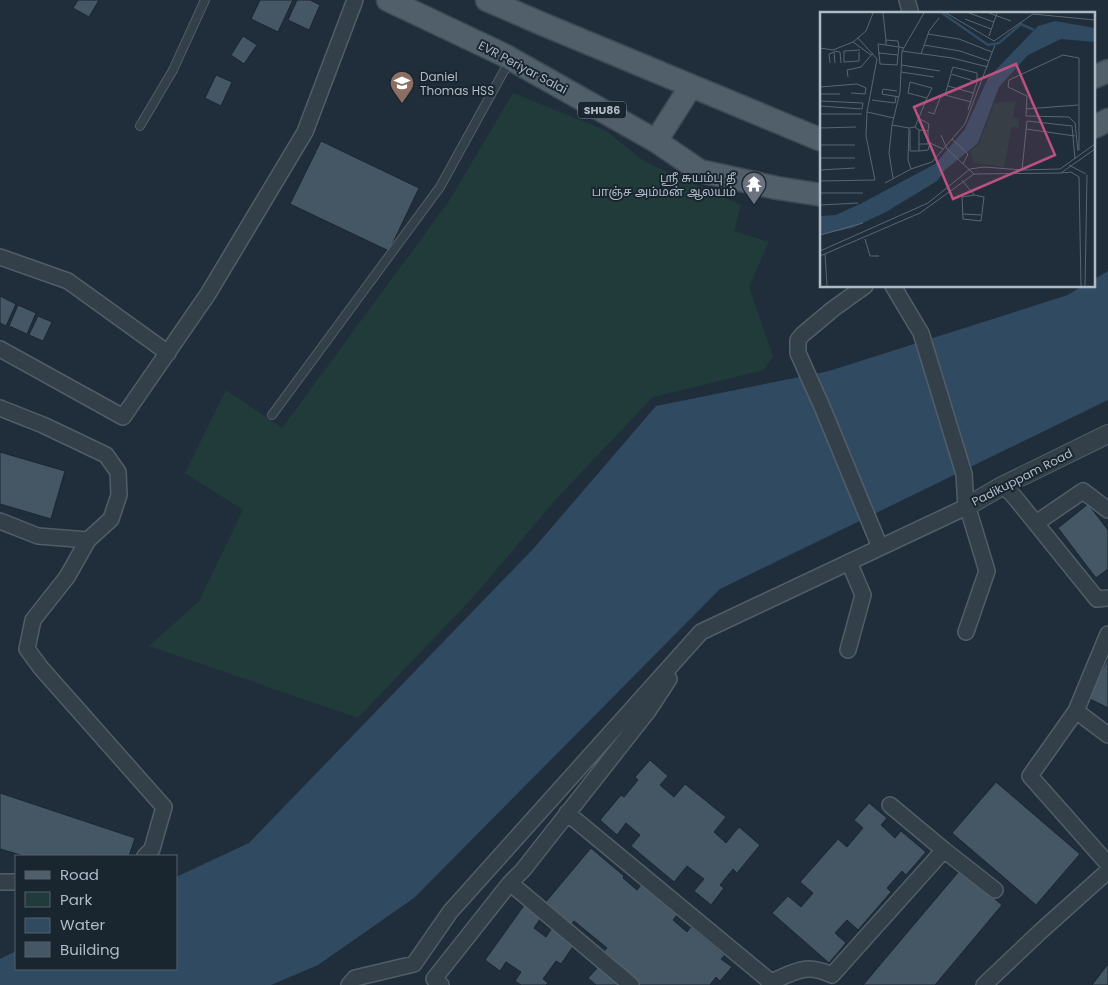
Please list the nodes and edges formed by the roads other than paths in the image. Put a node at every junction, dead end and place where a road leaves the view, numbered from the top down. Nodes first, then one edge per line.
1 (206, 0) edge
2 (355, 0) edge
3 (388, 0) edge
4 (487, 0) edge
5 (511, 58) junction
6 (1108, 71) edge
7 (1096, 76) edge
8 (691, 86) junction
9 (1108, 120) edge
10 (140, 126) dead end
11 (1096, 126) edge
12 (656, 141) junction
13 (820, 143) edge
14 (820, 195) edge
15 (0, 257) edge
16 (862, 288) edge
17 (893, 288) edge
18 (0, 349) edge
19 (168, 353) junction
20 (0, 408) edge
21 (272, 415) dead end
22 (1108, 434) edge
23 (1002, 486) junction
24 (966, 507) junction
25 (1108, 510) edge
26 (0, 521) edge
27 (1036, 523) junction
28 (88, 540) junction
29 (880, 547) junction
30 (849, 562) junction
31 (1108, 598) edge
32 (701, 632) junction
33 (966, 632) dead end
34 (1108, 634) edge
35 (848, 650) dead end
36 (1076, 711) junction
37 (1108, 735) edge
38 (890, 805) dead end
39 (567, 813) junction
40 (944, 850) junction
41 (146, 855) edge
42 (1108, 864) edge
43 (1108, 871) edge
44 (0, 882) edge
45 (15, 882) edge
46 (510, 883) junction
47 (995, 890) dead end
48 (434, 983) edge
49 (770, 983) edge
50 (349, 985) edge
51 (631, 985) edge
52 (984, 985) edge

1 - 10 lane
2 - 19 street
3 - 5 main road, EVR Periyar Salai / SHU86
4 - 8 main road
5 - 12 main road, EVR Periyar Salai / SHU86
5 - 21 lane
6 - 7 main road
8 - 12 main road
8 - 13 main road
9 - 11 main road
12 - 14 main road, EVR Periyar Salai / SHU86
15 - 19 street
16 - 29 street
17 - 24 street, Padikuppam Road
18 - 19 street
20 - 28 street
22 - 23 street, Padikuppam Road
23 - 24 street, Padikuppam Road
23 - 27 street
24 - 29 street
24 - 33 street
25 - 27 street
26 - 28 street
27 - 31 street
28 - 41 street
29 - 30 street
30 - 32 street
30 - 35 street
32 - 39 street
32 - 50 street
34 - 36 street
36 - 37 street
36 - 42 street
38 - 40 street
39 - 46 street
39 - 49 street
40 - 47 street
40 - 49 street
43 - 52 street
44 - 45 street
46 - 48 street
46 - 51 street

